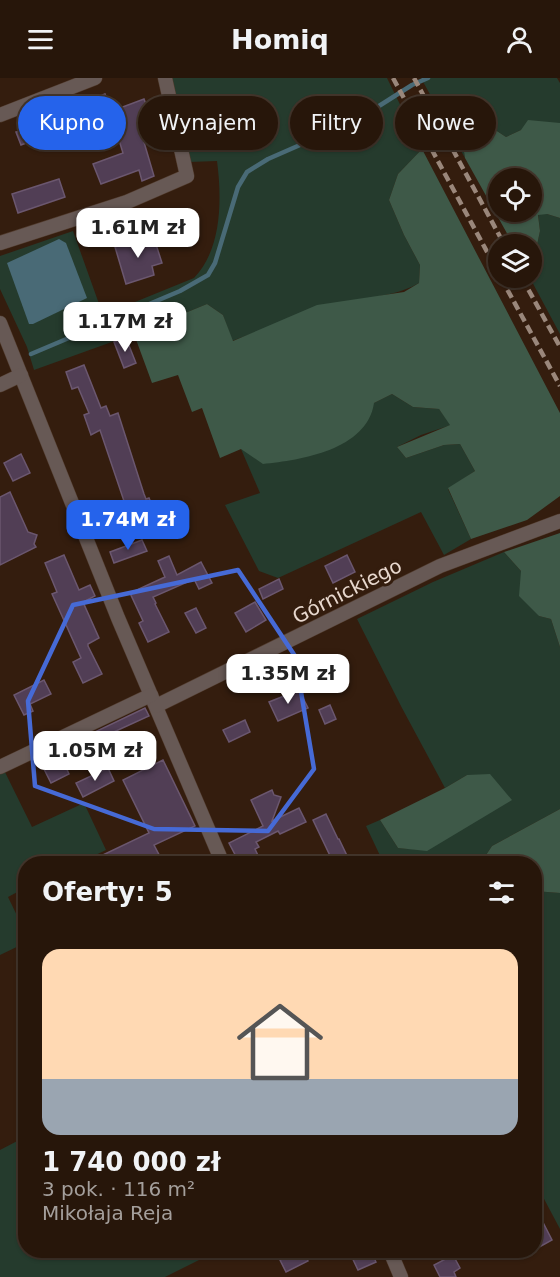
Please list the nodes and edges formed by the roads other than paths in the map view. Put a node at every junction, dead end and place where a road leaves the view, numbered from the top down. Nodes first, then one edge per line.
1 (95, 78) edge
2 (165, 78) edge
3 (0, 115) edge
4 (0, 243) edge
5 (0, 323) edge
6 (21, 375) junction
7 (0, 385) edge
8 (560, 521) edge
9 (154, 701) junction
10 (0, 767) edge
11 (220, 856) edge
12 (393, 1258) edge
13 (401, 1277) edge

1 - 3 street
2 - 4 street
5 - 6 street
6 - 7 street
6 - 9 street
8 - 9 street, Górnickiego
9 - 10 street, Górnickiego
9 - 11 street
12 - 13 street

